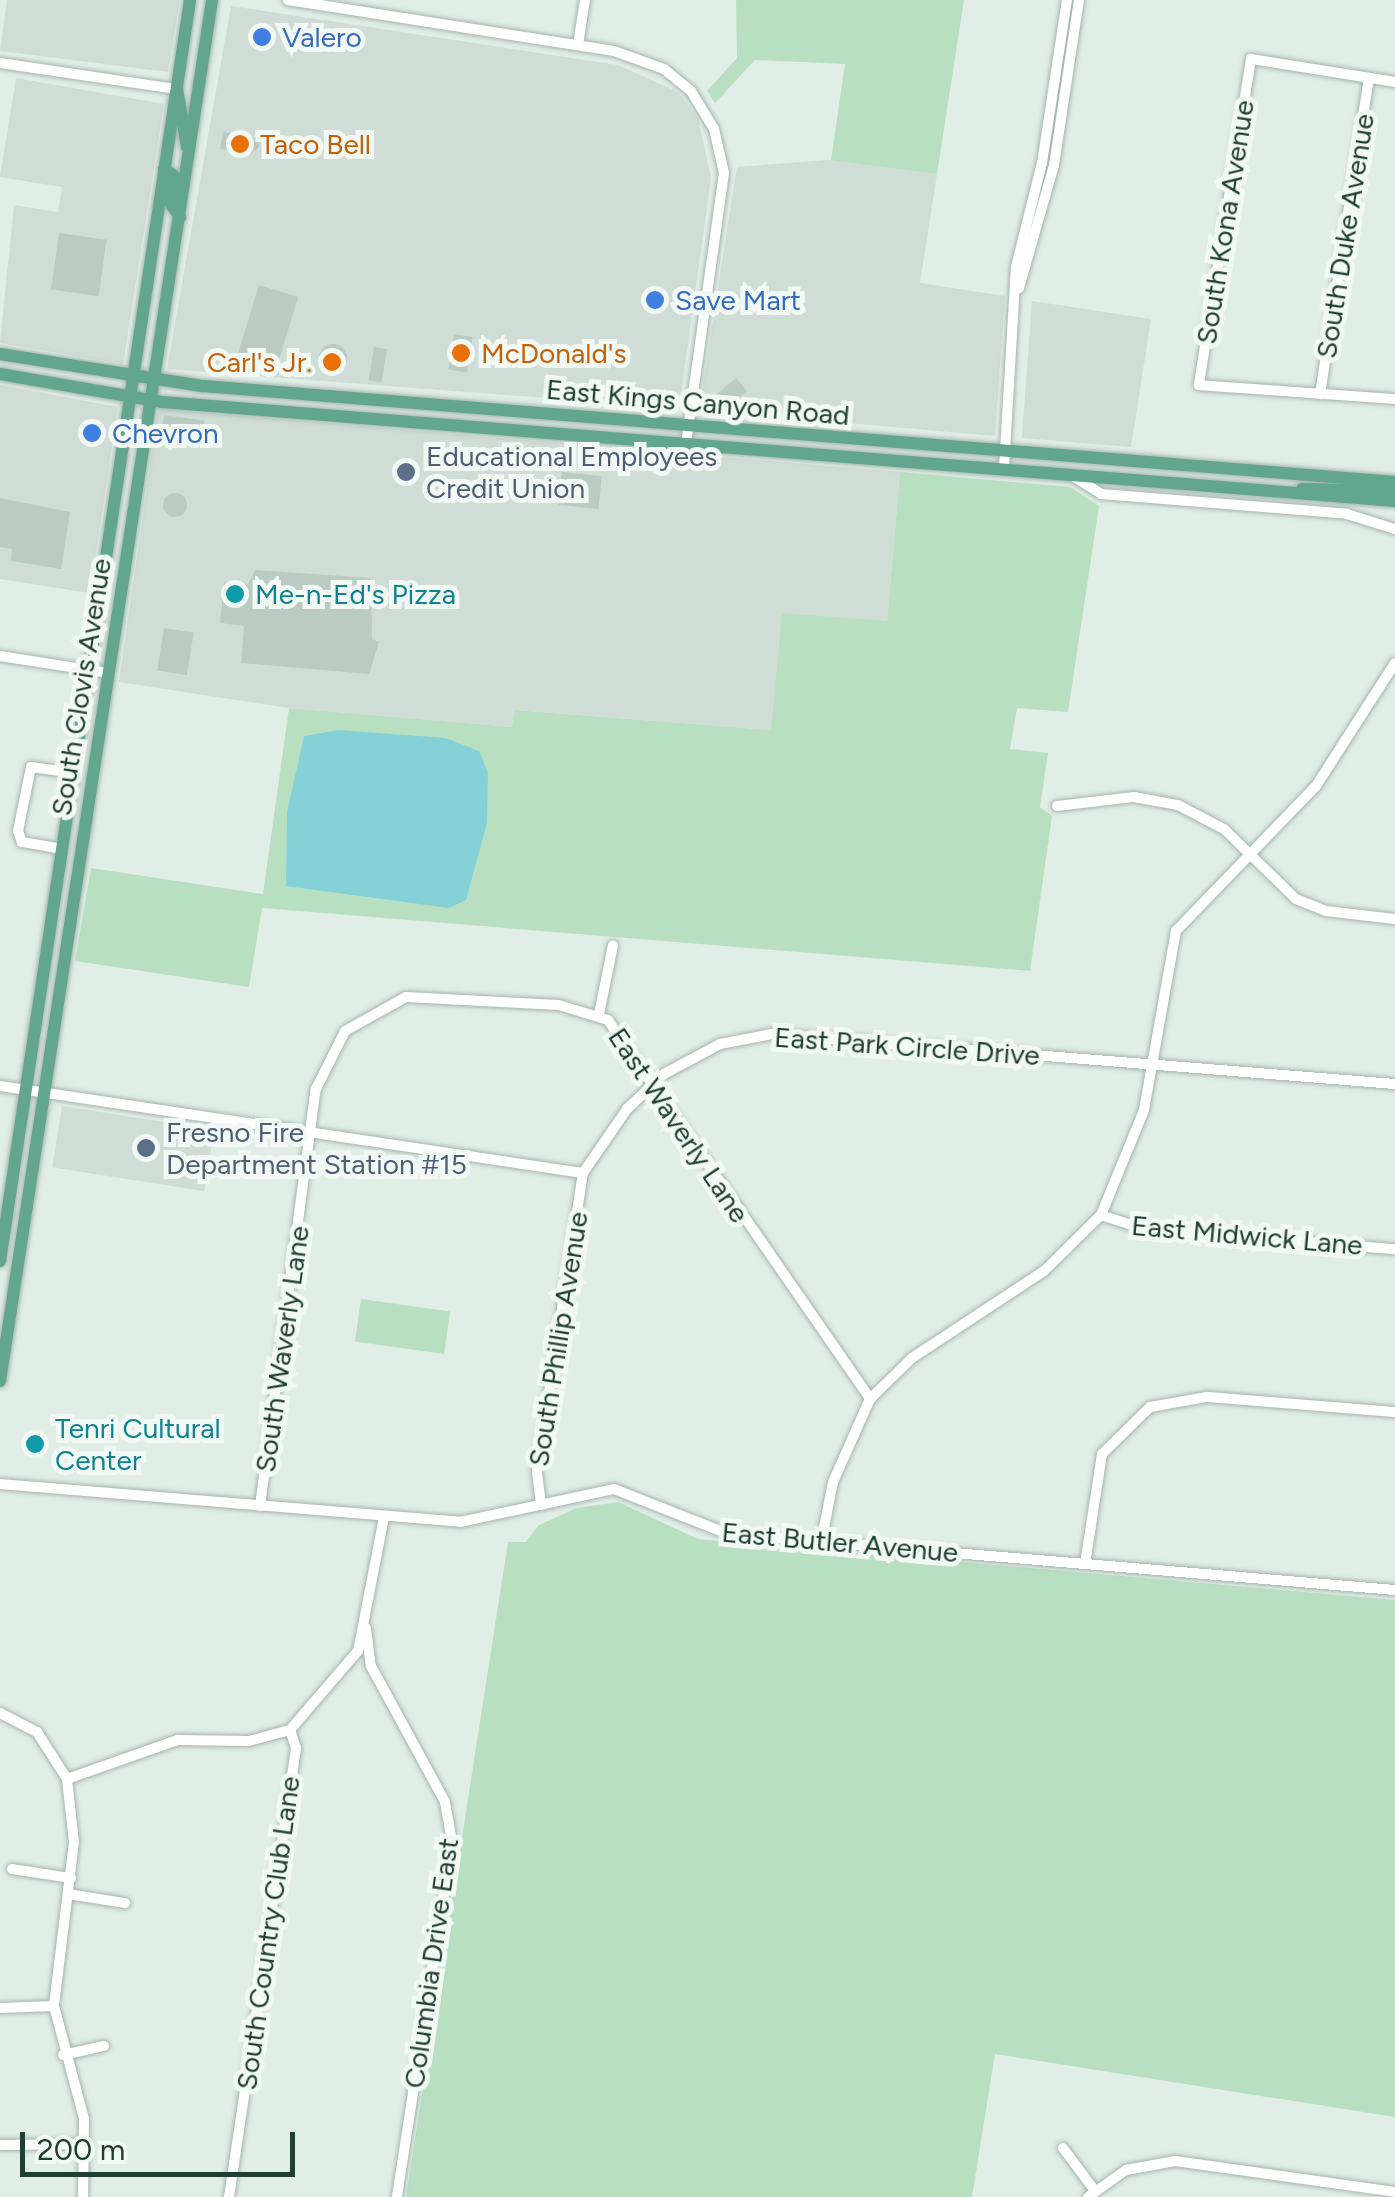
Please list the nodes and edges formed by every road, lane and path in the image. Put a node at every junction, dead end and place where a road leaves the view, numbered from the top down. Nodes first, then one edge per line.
1 (190, 0) edge
2 (212, 0) edge
3 (288, 0) edge
4 (585, 0) edge
5 (1067, 0) edge
6 (1080, 0) edge
7 (578, 46) junction
8 (0, 63) edge
9 (1369, 78) junction
10 (1395, 82) edge
11 (177, 89) junction
12 (190, 154) junction
13 (164, 169) junction
14 (180, 217) junction
15 (1018, 288) junction
16 (0, 354) edge
17 (0, 374) edge
18 (133, 377) junction
19 (154, 380) junction
20 (1320, 394) junction
21 (130, 397) junction
22 (1395, 399) edge
23 (150, 400) junction
24 (506, 411) junction
25 (398, 419) junction
26 (687, 426) junction
27 (686, 443) junction
28 (1006, 452) junction
29 (1004, 468) junction
30 (1070, 474) junction
31 (1395, 482) edge
32 (1290, 492) junction
33 (1395, 492) edge
34 (1395, 501) edge
35 (1395, 529) edge
36 (0, 656) edge
37 (1395, 664) edge
38 (90, 670) junction
39 (108, 673) junction
40 (74, 773) junction
41 (1057, 806) dead end
42 (63, 849) junction
43 (1248, 854) junction
44 (1395, 920) edge
45 (613, 945) dead end
46 (599, 1014) junction
47 (1152, 1066) junction
48 (652, 1083) junction
49 (1395, 1084) edge
50 (0, 1086) edge
51 (26, 1090) junction
52 (44, 1093) junction
53 (310, 1132) junction
54 (583, 1173) junction
55 (1101, 1216) junction
56 (1395, 1249) edge
57 (0, 1260) edge
58 (0, 1381) edge
59 (870, 1398) junction
60 (1395, 1412) edge
61 (0, 1484) edge
62 (540, 1505) junction
63 (260, 1506) junction
64 (384, 1517) junction
65 (821, 1543) junction
66 (1085, 1564) junction
67 (1395, 1590) edge
68 (366, 1628) junction
69 (0, 1713) edge
70 (290, 1730) junction
71 (66, 1779) junction
72 (12, 1869) dead end
73 (70, 1878) junction
74 (68, 1894) junction
75 (125, 1903) dead end
76 (54, 2006) junction
77 (0, 2008) edge
78 (104, 2046) dead end
79 (63, 2055) junction
80 (86, 2144) junction
81 (0, 2145) edge
82 (1063, 2148) dead end
83 (1395, 2192) edge
84 (1091, 2194) edge
85 (83, 2197) edge
86 (229, 2197) edge
87 (397, 2197) edge

1 - 11 main road, South Clovis Avenue
2 - 12 main road, South Clovis Avenue
3 - 7 street
4 - 7 street
5 - 15 street
6 - 15 street
7 - 26 street
8 - 11 street
9 - 10 street
9 - 20 street, South Duke Avenue
9 - 20 street, South Kona Avenue
11 - 12 main road
11 - 13 main road, South Clovis Avenue
12 - 14 main road, South Clovis Avenue
13 - 14 main road
13 - 18 main road, South Clovis Avenue
14 - 19 main road, South Clovis Avenue
15 - 28 street
16 - 18 main road, East Kings Canyon Road
17 - 21 main road, East Kings Canyon Road
18 - 19 main road, East Kings Canyon Road
18 - 21 main road, South Clovis Avenue
19 - 23 main road, South Clovis Avenue
19 - 24 main road, East Kings Canyon Road
20 - 22 street
21 - 23 main road, East Kings Canyon Road
21 - 38 main road, South Clovis Avenue
23 - 25 main road, East Kings Canyon Road
23 - 39 main road, South Clovis Avenue
24 - 25 main road
24 - 26 main road, East Kings Canyon Road
25 - 27 main road, East Kings Canyon Road
26 - 27 street
26 - 28 main road, East Kings Canyon Road
27 - 29 main road, East Kings Canyon Road
28 - 29 street
28 - 31 main road, East Kings Canyon Road
29 - 30 main road, East Kings Canyon Road
30 - 32 main road, East Kings Canyon Road
30 - 35 street, East Kings Canyon Road
32 - 33 main road
32 - 34 main road, East Kings Canyon Road
36 - 38 street
37 - 43 street
38 - 39 street
38 - 40 main road, South Clovis Avenue
39 - 52 main road, South Clovis Avenue
40 - 42 main road, South Clovis Avenue
40 - 42 street
41 - 43 street
42 - 51 main road, South Clovis Avenue
43 - 44 street
43 - 47 street
45 - 46 street
46 - 48 street, East Waverly Lane
46 - 53 street, East Waverly Lane
47 - 48 street, East Park Circle Drive
47 - 49 street, East Park Circle Drive
47 - 55 street
48 - 54 street, East Park Circle Drive
48 - 59 street, East Waverly Lane
50 - 51 street
51 - 52 street
51 - 57 main road, South Clovis Avenue
52 - 53 street
52 - 58 main road, South Clovis Avenue
53 - 54 street
53 - 63 street, South Waverly Lane
54 - 62 street, South Phillip Avenue
55 - 56 street, East Midwick Lane
55 - 59 street
59 - 65 street
60 - 66 street
61 - 63 street, East Butler Avenue
62 - 64 street, East Butler Avenue
62 - 65 street, East Butler Avenue
63 - 64 street, East Butler Avenue
64 - 68 street
65 - 66 street, East Butler Avenue
66 - 67 street, East Butler Avenue
68 - 70 street
68 - 87 street, Columbia Drive East
69 - 71 street
70 - 71 street
70 - 86 street, South Country Club Lane
71 - 73 street
72 - 73 street
73 - 74 street
74 - 75 street
74 - 76 street
76 - 77 street
76 - 79 street
78 - 79 street
79 - 80 street
80 - 81 street
80 - 85 street
82 - 84 street
83 - 84 street

